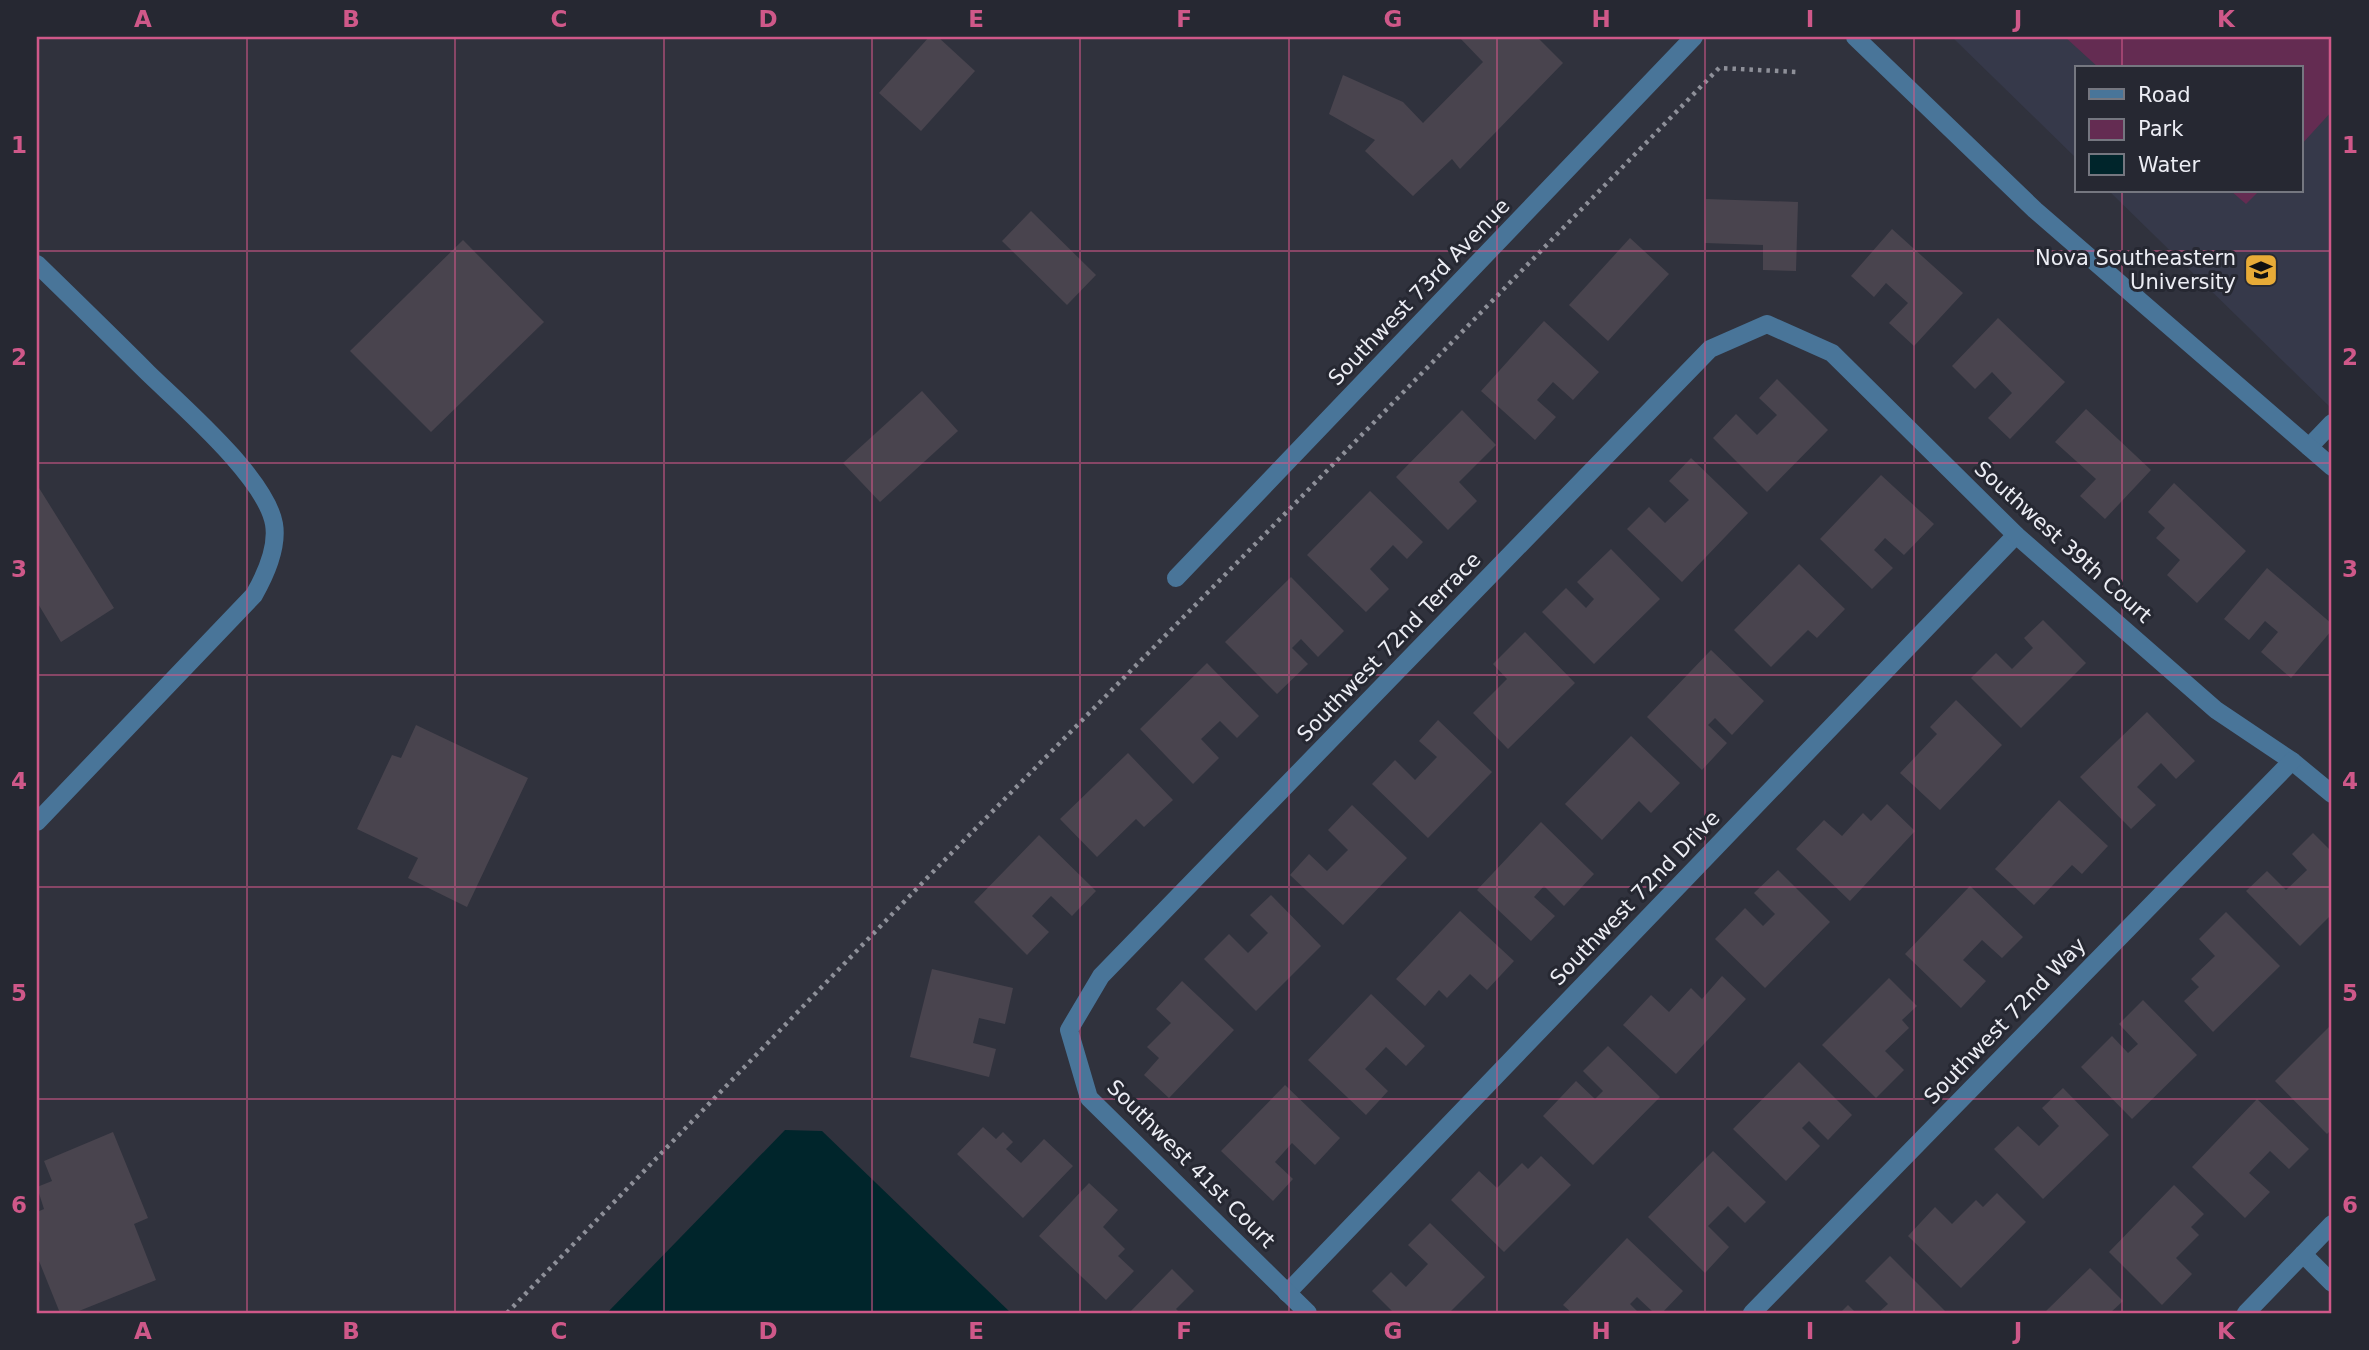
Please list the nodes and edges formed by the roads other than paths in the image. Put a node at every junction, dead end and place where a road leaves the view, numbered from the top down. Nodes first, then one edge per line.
1 (1694, 37) edge
2 (1855, 37) edge
3 (37, 264) edge
4 (1766, 324) joint
5 (2332, 423) edge
6 (2309, 447) junction
7 (2332, 467) edge
8 (2016, 535) junction
9 (1176, 578) dead end
10 (2292, 761) junction
11 (2332, 794) edge
12 (37, 822) edge
13 (1069, 1030) joint
14 (2332, 1224) edge
15 (2303, 1254) junction
16 (2332, 1283) edge
17 (1287, 1293) junction
18 (1308, 1313) edge
19 (1752, 1313) edge
20 (2246, 1313) edge

1 - 9 street, Southwest 73rd Avenue
2 - 6 street
3 - 12 street
4 - 8 street, Southwest 39th Court
4 - 13 street, Southwest 72nd Terrace
5 - 6 street
6 - 7 street
8 - 10 street, Southwest 39th Court
8 - 17 street, Southwest 72nd Drive
10 - 11 street, Southwest 39th Court
10 - 19 street, Southwest 72nd Way
13 - 17 street, Southwest 41st Court
14 - 15 street
15 - 16 street
15 - 20 street
17 - 18 street, Southwest 41st Court

